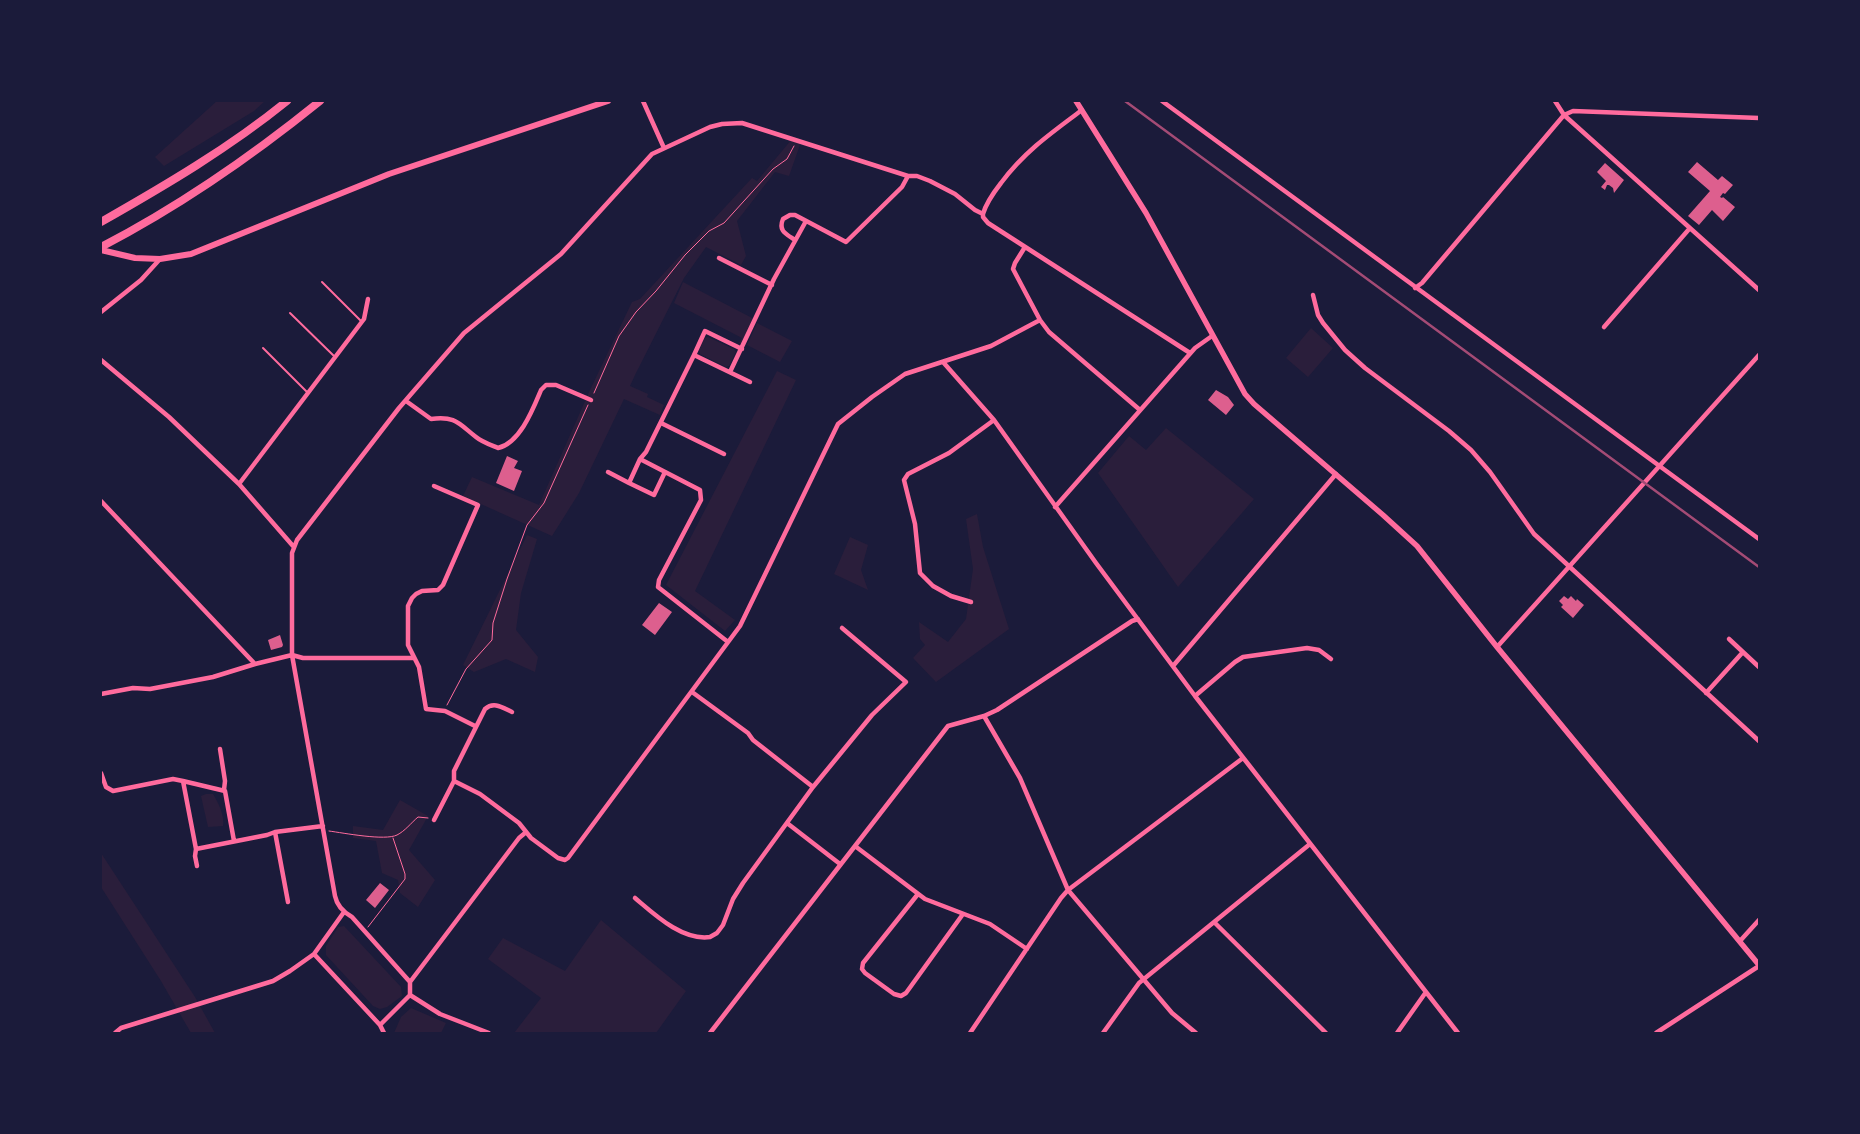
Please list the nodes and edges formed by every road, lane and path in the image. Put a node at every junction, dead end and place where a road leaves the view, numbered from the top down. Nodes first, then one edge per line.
1 (287, 101) edge
2 (320, 101) edge
3 (608, 101) edge
4 (643, 101) edge
5 (1076, 101) edge
6 (1162, 101) edge
7 (1555, 101) edge
8 (1082, 110) junction
9 (1564, 115) junction
10 (1759, 118) edge
11 (796, 140) junction
12 (664, 148) junction
13 (908, 176) junction
14 (983, 214) junction
15 (806, 221) junction
16 (101, 222) edge
17 (1690, 228) junction
18 (795, 240) junction
19 (1025, 247) junction
20 (101, 249) edge
21 (719, 258) dead end
22 (160, 259) junction
23 (322, 282) dead end
24 (772, 285) junction
25 (1415, 288) junction
26 (1759, 290) edge
27 (1313, 296) dead end
28 (368, 299) dead end
29 (101, 312) edge
30 (290, 313) dead end
31 (1040, 320) junction
32 (362, 322) junction
33 (1604, 327) dead end
34 (1212, 336) junction
35 (263, 348) dead end
36 (742, 349) junction
37 (1190, 353) junction
38 (694, 355) junction
39 (1759, 355) edge
40 (335, 358) junction
41 (101, 360) edge
42 (943, 362) junction
43 (730, 372) junction
44 (750, 382) dead end
45 (308, 393) junction
46 (406, 400) junction
47 (590, 400) junction
48 (1140, 410) junction
49 (994, 420) junction
50 (661, 423) junction
51 (724, 454) dead end
52 (640, 459) junction
53 (1659, 465) junction
54 (608, 472) dead end
55 (665, 472) junction
56 (1336, 474) junction
57 (628, 483) junction
58 (239, 484) junction
59 (434, 486) dead end
60 (101, 501) edge
61 (1055, 507) junction
62 (1759, 530) edge
63 (1754, 536) junction
64 (1759, 540) edge
65 (293, 546) junction
66 (1568, 566) junction
67 (971, 602) dead end
68 (1138, 619) junction
69 (842, 628) dead end
70 (1728, 639) dead end
71 (728, 642) junction
72 (1497, 647) junction
73 (1743, 652) junction
74 (292, 656) junction
75 (414, 658) junction
76 (1331, 659) dead end
77 (255, 664) junction
78 (1173, 666) junction
79 (1759, 666) edge
80 (692, 692) junction
81 (1706, 693) junction
82 (101, 694) edge
83 (1195, 696) junction
84 (445, 711) junction
85 (512, 712) dead end
86 (984, 716) junction
87 (475, 726) junction
88 (1759, 741) edge
89 (220, 749) dead end
90 (1243, 758) junction
91 (101, 773) edge
92 (454, 780) junction
93 (183, 781) junction
94 (813, 787) junction
95 (224, 790) junction
96 (434, 820) joint
97 (787, 823) junction
98 (323, 828) junction
99 (275, 832) junction
100 (525, 832) junction
101 (393, 837) junction
102 (234, 841) junction
103 (1310, 844) junction
104 (855, 846) junction
105 (196, 849) junction
106 (840, 864) junction
107 (197, 866) dead end
108 (1068, 890) junction
109 (918, 894) junction
110 (634, 898) dead end
111 (288, 902) dead end
112 (344, 912) junction
113 (963, 914) junction
114 (1759, 920) edge
115 (1214, 922) junction
116 (365, 931) junction
117 (1740, 941) junction
118 (1026, 949) junction
119 (314, 954) junction
120 (1759, 965) edge
121 (1144, 980) junction
122 (410, 982) junction
123 (1426, 992) junction
124 (410, 995) junction
125 (380, 1025) junction
126 (115, 1033) edge
127 (384, 1033) edge
128 (489, 1033) edge
129 (710, 1033) edge
130 (970, 1033) edge
131 (1102, 1033) edge
132 (1196, 1033) edge
133 (1326, 1033) edge
134 (1397, 1033) edge
135 (1458, 1033) edge
136 (1656, 1033) edge

1 - 16 highway
2 - 20 highway
3 - 22 main road
4 - 12 street
5 - 8 street
6 - 25 street
7 - 9 street
8 - 14 street
8 - 34 street
9 - 10 street
9 - 17 street
9 - 25 street
11 - 12 street
11 - 13 street
11 - 47 path
12 - 46 street
13 - 14 street
13 - 15 street
14 - 19 street
15 - 18 street
15 - 18 street
17 - 26 street
17 - 33 street
18 - 24 street
19 - 31 street
19 - 37 street
20 - 22 main road
21 - 24 street
22 - 29 street
23 - 32 lane
24 - 36 street
25 - 53 street
27 - 66 street
28 - 32 street
30 - 40 lane
31 - 42 street
31 - 48 street
32 - 40 street
34 - 37 street
34 - 56 street
35 - 45 lane
36 - 38 street
36 - 43 street
37 - 48 street
38 - 43 street
38 - 50 street
39 - 53 street
40 - 45 street
41 - 58 street
42 - 49 street
42 - 71 street
43 - 44 street
45 - 58 street
46 - 47 street
46 - 65 street
47 - 84 path
48 - 61 street
49 - 61 street
49 - 67 street
50 - 51 street
50 - 52 street
52 - 55 street
52 - 57 street
53 - 63 street
53 - 66 street
54 - 57 street
55 - 57 street
55 - 71 street
56 - 72 street
56 - 78 street
58 - 65 street
59 - 75 street
60 - 77 street
61 - 68 street
62 - 63 street
63 - 64 street
65 - 74 street
66 - 72 street
66 - 81 street
68 - 78 street
68 - 86 street
69 - 94 street
70 - 73 street
71 - 80 street
72 - 117 street
73 - 79 street
73 - 81 street
74 - 75 street
74 - 77 street
74 - 98 street
75 - 84 street
76 - 83 street
77 - 82 street
78 - 83 street
80 - 94 street
80 - 100 street
81 - 88 street
83 - 90 street
84 - 87 street
85 - 87 street
86 - 104 street
86 - 108 street
87 - 92 street
89 - 95 street
90 - 103 street
90 - 108 street
91 - 93 street
92 - 96 street
92 - 100 street
93 - 95 street
93 - 105 street
94 - 97 street
95 - 102 street
96 - 101 path
97 - 106 street
97 - 110 street
98 - 99 street
98 - 101 path
98 - 112 street
99 - 102 street
99 - 111 street
100 - 122 street
101 - 116 path
102 - 105 street
103 - 115 street
103 - 123 street
104 - 106 street
104 - 109 street
105 - 107 street
106 - 129 street
108 - 118 street
108 - 121 street
109 - 113 street
109 - 113 street
112 - 116 street
112 - 119 street
113 - 118 street
114 - 117 street
115 - 121 street
115 - 133 street
116 - 122 street
117 - 120 street
118 - 130 street
119 - 125 street
119 - 126 street
120 - 136 street
121 - 131 street
121 - 132 street
122 - 124 street
123 - 134 street
123 - 135 street
124 - 125 street
124 - 128 street
125 - 127 street

